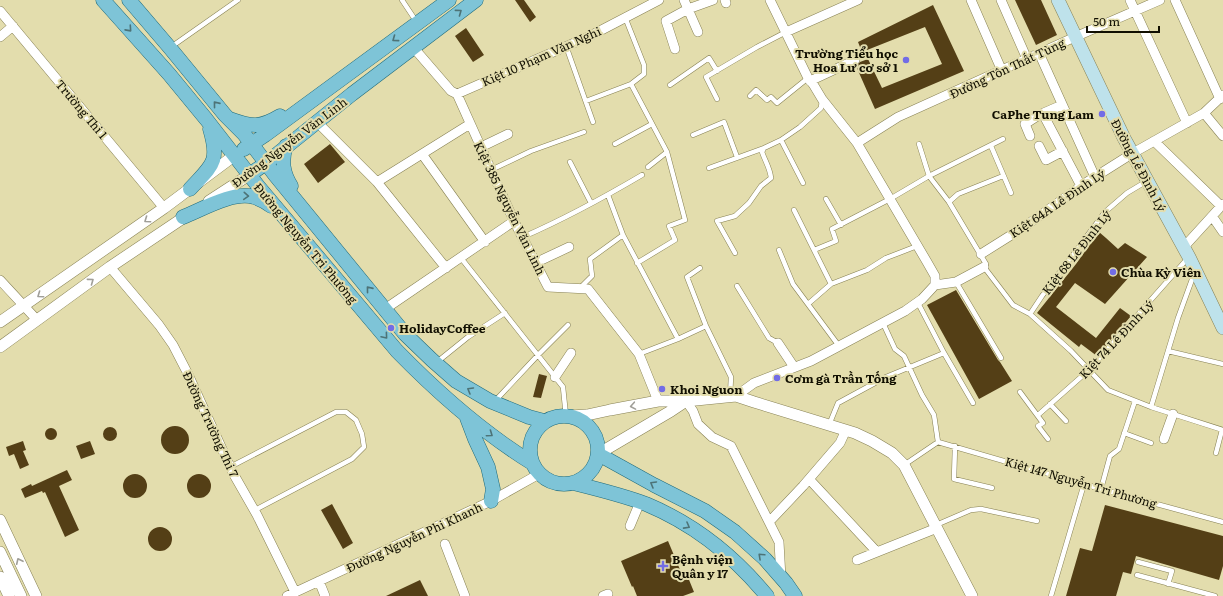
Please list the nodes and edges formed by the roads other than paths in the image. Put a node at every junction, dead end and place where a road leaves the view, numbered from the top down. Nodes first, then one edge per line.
1 (103, 0) edge
2 (130, 0) edge
3 (238, 0) edge
4 (402, 0) edge
5 (449, 0) edge
6 (476, 0) edge
7 (659, 0) edge
8 (684, 0) edge
9 (713, 0) edge
10 (770, 0) edge
11 (858, 0) edge
12 (971, 0) edge
13 (1001, 0) edge
14 (1058, 0) edge
15 (1130, 0) edge
16 (1160, 0) edge
17 (1175, 0) edge
18 (688, 9) junction
19 (0, 11) edge
20 (1135, 11) junction
21 (432, 12) junction
22 (625, 17) junction
23 (417, 23) junction
24 (442, 25) junction
25 (13, 26) junction
26 (698, 32) dead end
27 (786, 32) junction
28 (1075, 36) junction
29 (0, 37) edge
30 (566, 45) junction
31 (413, 47) junction
32 (170, 48) junction
33 (675, 49) dead end
34 (1039, 53) junction
35 (1027, 59) junction
36 (855, 60) dead end
37 (717, 71) junction
38 (1002, 71) junction
39 (809, 80) junction
40 (631, 84) junction
41 (670, 85) dead end
42 (456, 94) junction
43 (750, 96) dead end
44 (1222, 97) edge
45 (717, 99) dead end
46 (822, 99) junction
47 (311, 101) junction
48 (586, 101) junction
49 (1062, 105) junction
50 (1204, 113) junction
51 (1044, 114) junction
52 (206, 119) junction
53 (229, 119) junction
54 (317, 122) junction
55 (593, 122) dead end
56 (1187, 123) junction
57 (470, 124) junction
58 (652, 124) junction
59 (584, 132) dead end
60 (508, 134) dead end
61 (693, 135) dead end
62 (1030, 136) dead end
63 (1223, 136) edge
64 (1004, 139) dead end
65 (781, 140) junction
66 (1154, 141) junction
67 (857, 143) junction
68 (251, 144) junction
69 (615, 144) dead end
70 (919, 144) dead end
71 (286, 146) junction
72 (991, 146) junction
73 (1039, 146) dead end
74 (480, 147) junction
75 (764, 148) junction
76 (1063, 151) junction
77 (667, 152) junction
78 (1132, 153) junction
79 (422, 154) junction
80 (235, 156) junction
81 (737, 157) junction
82 (570, 162) dead end
83 (266, 163) junction
84 (648, 168) dead end
85 (709, 168) dead end
86 (491, 170) junction
87 (249, 175) junction
88 (642, 175) dead end
89 (929, 176) junction
90 (1003, 176) junction
91 (1095, 177) junction
92 (1147, 181) junction
93 (377, 182) junction
94 (803, 183) dead end
95 (1081, 186) junction
96 (190, 189) junction
97 (1011, 193) dead end
98 (608, 195) junction
99 (826, 199) dead end
100 (890, 199) junction
101 (949, 202) junction
102 (591, 203) junction
103 (300, 204) junction
104 (1222, 205) edge
105 (164, 208) junction
106 (278, 210) junction
107 (794, 210) dead end
108 (1212, 216) junction
109 (184, 217) junction
110 (514, 221) junction
111 (841, 225) junction
112 (1223, 232) edge
113 (624, 235) junction
114 (523, 237) junction
115 (485, 242) junction
116 (917, 246) junction
117 (568, 247) dead end
118 (779, 250) dead end
119 (814, 250) junction
120 (1186, 252) junction
121 (735, 253) dead end
122 (981, 254) junction
123 (461, 258) junction
124 (535, 263) junction
125 (637, 263) junction
126 (110, 267) junction
127 (984, 267) junction
128 (446, 268) junction
129 (700, 268) dead end
130 (1195, 271) junction
131 (0, 280) edge
132 (956, 282) junction
133 (831, 284) junction
134 (935, 285) junction
135 (737, 286) dead end
136 (579, 289) junction
137 (918, 303) junction
138 (808, 304) junction
139 (24, 306) junction
140 (385, 309) junction
141 (505, 313) junction
142 (1219, 313) edge
143 (1030, 314) junction
144 (37, 320) junction
145 (0, 322) edge
146 (883, 323) junction
147 (568, 325) dead end
148 (706, 326) junction
149 (1223, 328) edge
150 (678, 339) junction
151 (778, 342) joint
152 (0, 346) edge
153 (839, 346) junction
154 (1168, 351) junction
155 (571, 353) dead end
156 (944, 353) junction
157 (639, 354) junction
158 (538, 355) junction
159 (1001, 358) dead end
160 (435, 363) junction
161 (1223, 364) edge
162 (794, 367) junction
163 (909, 367) junction
164 (1089, 370) junction
165 (555, 377) junction
166 (1020, 392) dead end
167 (733, 396) junction
168 (686, 401) junction
169 (1135, 401) junction
170 (494, 402) junction
171 (658, 402) junction
172 (972, 402) dead end
173 (1050, 404) junction
174 (1150, 407) junction
175 (1172, 414) junction
176 (466, 415) junction
177 (1038, 415) junction
178 (569, 416) junction
179 (1066, 421) dead end
180 (544, 422) junction
181 (829, 425) junction
182 (846, 430) junction
183 (1223, 430) edge
184 (1124, 433) junction
185 (1048, 439) dead end
186 (1164, 439) dead end
187 (938, 442) junction
188 (1151, 443) dead end
189 (955, 446) junction
190 (1216, 453) dead end
191 (598, 454) junction
192 (904, 465) junction
193 (230, 466) junction
194 (536, 468) junction
195 (809, 478) junction
196 (573, 483) junction
197 (1084, 484) junction
198 (992, 488) dead end
199 (1101, 489) junction
200 (491, 502) junction
201 (640, 502) junction
202 (254, 510) junction
203 (0, 520) edge
204 (1037, 521) dead end
205 (769, 522) junction
206 (1223, 522) edge
207 (630, 526) dead end
208 (936, 526) junction
209 (444, 544) dead end
210 (0, 552) edge
211 (877, 552) junction
212 (857, 560) dead end
213 (1138, 562) dead end
214 (1137, 575) dead end
215 (0, 577) edge
216 (781, 578) junction
217 (319, 581) junction
218 (1168, 584) junction
219 (291, 594) edge
220 (969, 594) edge
221 (9, 596) edge
222 (21, 596) edge
223 (36, 596) edge
224 (325, 596) edge
225 (465, 596) edge
226 (767, 596) edge
227 (795, 596) edge
228 (1051, 596) edge
229 (1215, 596) edge

1 -> 52 main road, Đường Nguyễn Tri Phương
2 - 32 main road, Đường Nguyễn Tri Phương
3 - 32 lane
4 - 23 lane
5 - 21 main road, Đường Nguyễn Văn Linh
24 -> 6 main road, Đường Nguyễn Văn Linh
7 - 22 street, Kiệt 10 Phạm Văn Nghi
8 - 18 street
9 - 18 street
10 - 27 street
11 - 27 street
12 - 38 street
13 - 35 street
14 - 28 main road, Đường Lê Đình Lý
15 - 20 street
16 - 20 street, Đường Tôn Thất Tùng
17 - 44 street
18 - 26 street
18 - 33 street
19 - 25 street, Trường Thi 1
20 - 28 street, Đường Tôn Thất Tùng
20 - 56 street
21 - 23 main road, Đường Nguyễn Văn Linh
21 - 24 main road
22 - 30 street, Kiệt 10 Phạm Văn Nghi
22 - 40 lane
23 -> 47 main road, Đường Nguyễn Văn Linh
24 - 31 main road, Đường Nguyễn Văn Linh
25 - 29 street
25 - 105 street, Trường Thi 1
27 - 37 lane
27 - 39 street
28 - 34 street, Đường Tôn Thất Tùng
28 - 78 main road, Đường Lê Đình Lý
30 - 42 street, Kiệt 10 Phạm Văn Nghi
30 - 48 lane
31 - 42 street, Kiệt 385 Nguyễn Văn Linh
31 - 54 main road, Đường Nguyễn Văn Linh
53 -> 32 main road, Đường Nguyễn Tri Phương
34 - 35 street, Đường Tôn Thất Tùng
34 - 49 street
35 - 38 street, Đường Tôn Thất Tùng
36 - 39 street
37 - 41 lane
37 - 45 lane
38 - 67 street, Đường Tôn Thất Tùng
39 - 43 lane
39 - 46 street
40 - 48 lane
40 - 58 lane
42 - 57 street, Kiệt 385 Nguyễn Văn Linh
44 - 50 street, Kiệt 64A Lê Đình Lý
46 - 65 lane
46 - 67 street
47 - 53 main road
47 - 68 main road, Đường Nguyễn Văn Linh
48 - 55 lane
49 - 51 street
49 - 91 street
50 - 56 street, Kiệt 64A Lê Đình Lý
50 - 63 street
51 - 62 street
51 - 76 street
52 - 80 main road, Đường Nguyễn Tri Phương
52 - 96 main road
53 - 68 main road, Đường Nguyễn Tri Phương
54 - 71 main road, Đường Nguyễn Văn Linh
54 - 93 street
56 - 66 street, Kiệt 64A Lê Đình Lý
57 - 74 street, Kiệt 385 Nguyễn Văn Linh
57 - 79 street
58 - 69 lane
58 - 77 lane
59 - 86 lane
60 - 74 street
61 - 81 lane
64 - 72 lane
65 - 75 lane
65 - 94 lane
66 - 78 street, Kiệt 64A Lê Đình Lý
66 - 104 street
67 - 100 street
68 - 80 main road, Đường Nguyễn Văn Linh
68 - 83 main road, Đường Nguyễn Tri Phương
70 - 89 lane
71 - 83 main road, Đường Nguyễn Văn Linh
71 - 103 main road
72 - 89 lane
72 - 90 lane
73 - 76 street
74 - 86 street, Kiệt 385 Nguyễn Văn Linh
75 - 81 lane
75 - 121 lane
76 - 95 street
77 - 84 lane
77 - 125 lane
78 - 91 street, Kiệt 64A Lê Đình Lý
78 - 92 main road, Đường Lê Đình Lý
79 - 93 street
79 - 115 street
80 - 87 main road, Đường Nguyễn Tri Phương
80 - 96 street, Đường Nguyễn Văn Linh
81 - 85 lane
82 - 102 lane
83 - 87 main road, Đường Nguyễn Văn Linh
83 - 103 main road, Đường Nguyễn Tri Phương
86 - 110 street, Kiệt 385 Nguyễn Văn Linh
87 - 106 main road, Đường Nguyễn Tri Phương
87 - 109 street, Đường Nguyễn Văn Linh
88 - 98 lane
89 - 100 lane
89 - 101 lane
90 - 97 lane
90 - 101 lane
91 - 95 street, Kiệt 64A Lê Đình Lý
92 - 120 main road, Đường Lê Đình Lý
92 - 143 lane, Kiệt 68 Lê Đình Lý
93 - 128 street
95 - 122 street, Kiệt 64A Lê Đình Lý
96 - 105 street, Đường Nguyễn Văn Linh
98 - 102 lane
98 - 113 lane
99 - 111 lane
100 - 111 lane
100 - 116 street
101 - 122 lane
102 - 114 lane
140 -> 103 main road, Đường Nguyễn Tri Phương
104 - 108 street
105 -> 139 street, Đường Nguyễn Văn Linh
109 -> 106 main road
106 -> 176 main road, Đường Nguyễn Tri Phương
107 - 119 lane
108 - 112 street
108 - 120 street
109 - 126 street, Đường Nguyễn Văn Linh
110 - 114 street, Kiệt 385 Nguyễn Văn Linh
110 - 115 street
111 - 119 lane
113 - 125 lane
113 - 136 lane
114 - 124 street, Kiệt 385 Nguyễn Văn Linh
115 - 123 street
116 - 133 lane
116 - 134 street
117 - 124 street
118 - 138 lane
119 - 133 lane
120 - 130 main road, Đường Lê Đình Lý
120 - 164 lane, Kiệt 74 Lê Đình Lý
122 - 127 lane
123 - 128 street
123 - 141 lane
124 - 136 street, Kiệt 385 Nguyễn Văn Linh
125 - 150 lane
144 -> 126 street, Đường Nguyễn Văn Linh
126 - 193 street, Đường Trường Thi 7
127 - 132 street
127 - 143 lane
128 - 140 street
129 - 148 lane
130 - 142 main road, Đường Lê Đình Lý
130 - 154 lane
131 - 139 street
132 - 134 street
132 - 159 lane
133 - 138 lane
134 - 137 street
135 - 151 lane
136 - 157 street, Kiệt 385 Nguyễn Văn Linh
137 - 146 street
137 - 156 lane
138 - 153 lane
139 - 144 street
139 - 145 street, Đường Nguyễn Văn Linh
140 - 160 main road, Đường Nguyễn Tri Phương
141 - 158 lane
141 - 160 lane
142 - 149 main road, Đường Lê Đình Lý
143 - 164 lane
144 - 152 street, Đường Nguyễn Văn Linh
146 - 153 street
146 - 163 lane
147 - 158 lane
148 - 150 lane
148 - 167 lane
150 - 157 lane
151 - 162 street
153 - 162 street
154 - 161 lane
154 - 174 lane
155 - 165 street
156 - 163 lane
156 - 172 lane
157 - 171 street, Kiệt 385 Nguyễn Văn Linh
158 - 165 lane
158 - 170 lane
170 -> 160 main road, Đường Nguyễn Tri Phương
162 - 167 street
163 - 181 lane
163 - 187 lane
164 - 169 lane
164 - 173 lane, Kiệt 74 Lê Đình Lý
165 - 178 lane
166 - 177 lane
167 - 168 street
167 - 181 street
168 - 171 street
168 - 191 street
168 - 205 street
169 - 174 lane
169 - 184 lane
170 - 180 main road, Đường Nguyễn Tri Phương
171 -> 178 street
173 - 177 lane, Kiệt 74 Lê Đình Lý
173 - 179 lane
174 - 175 lane
175 - 183 lane
175 - 186 street
176 -> 194 main road, Đường Nguyễn Tri Phương
176 - 200 main road
177 - 185 lane
178 - 180 main road
178 - 191 main road
180 - 194 main road
181 - 182 street
182 - 192 street
182 - 195 street
183 - 190 lane
184 - 188 lane
184 - 199 lane
187 - 189 lane, Kiệt 147 Nguyễn Tri Phương
187 - 192 lane
189 - 197 lane, Kiệt 147 Nguyễn Tri Phương
189 - 198 lane
191 - 196 main road
216 -> 191 main road
192 - 208 street
193 - 202 street, Đường Trường Thi 7
193 - 202 lane
194 - 196 main road
194 - 200 street, Đường Nguyễn Phi Khanh
195 - 205 street
195 - 211 street
196 - 201 main road
197 - 199 lane, Kiệt 147 Nguyễn Tri Phương
197 - 228 lane
199 - 206 lane, Kiệt 147 Nguyễn Tri Phương
200 - 217 street, Đường Nguyễn Phi Khanh
201 - 207 street
201 -> 226 main road
202 - 219 street, Đường Trường Thi 7
223 -> 203 street
204 - 208 lane
205 - 216 street
208 - 211 street
208 - 220 street
209 - 225 street
210 - 222 street
211 - 212 street
213 - 218 lane
214 - 218 lane
215 - 221 street
216 - 227 main road
217 - 219 street, Đường Nguyễn Phi Khanh
217 - 224 street
218 - 229 lane

